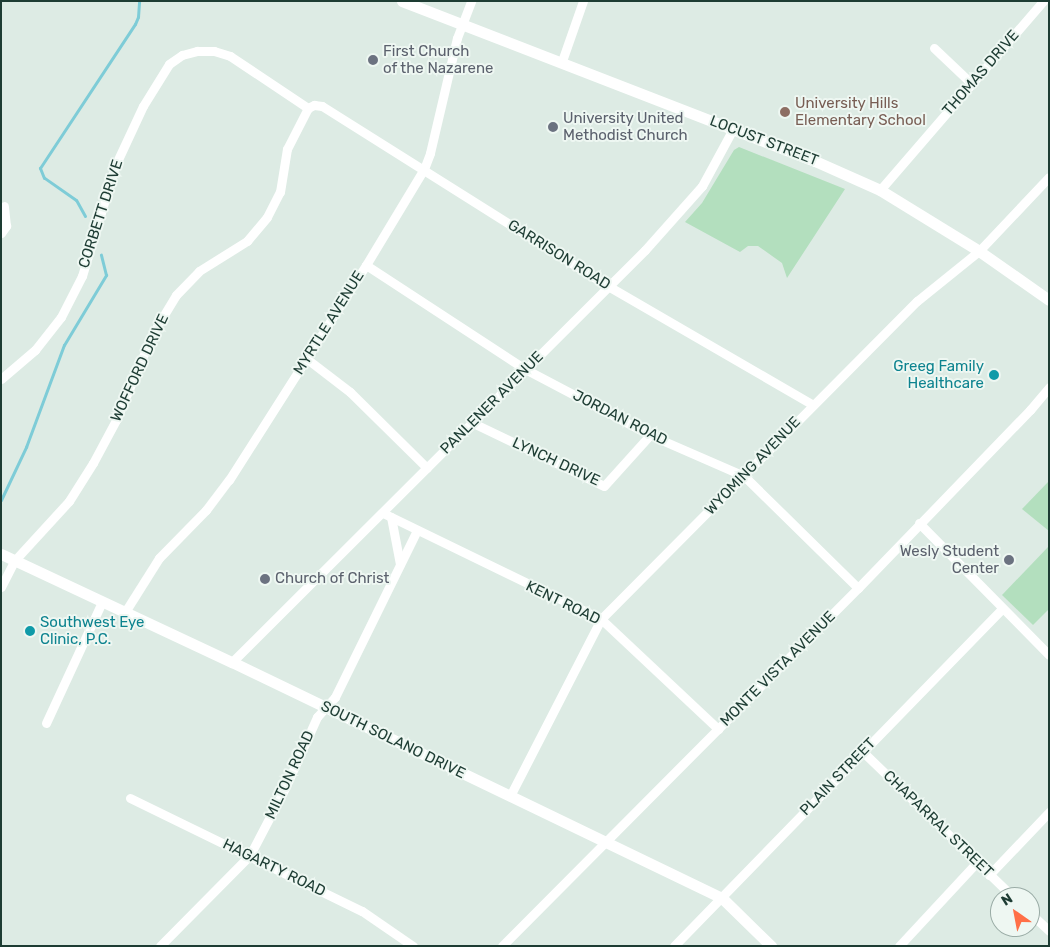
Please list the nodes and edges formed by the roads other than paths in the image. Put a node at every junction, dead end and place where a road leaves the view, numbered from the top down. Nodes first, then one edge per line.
1 (402, 1) edge
2 (470, 1) edge
3 (583, 1) edge
4 (1043, 1) edge
5 (462, 24) junction
6 (934, 48) dead end
7 (562, 61) junction
8 (972, 84) junction
9 (308, 108) junction
10 (733, 129) junction
11 (424, 169) junction
12 (1049, 177) edge
13 (880, 190) junction
14 (4, 206) dead end
15 (1, 233) edge
16 (979, 251) junction
17 (366, 265) junction
18 (608, 286) junction
19 (1049, 300) edge
20 (307, 359) junction
21 (525, 369) junction
22 (1, 379) edge
23 (1049, 387) edge
24 (813, 405) junction
25 (473, 423) junction
26 (650, 435) junction
27 (427, 468) junction
28 (744, 476) junction
29 (387, 515) junction
30 (919, 523) junction
31 (417, 530) junction
32 (1, 554) edge
33 (15, 560) junction
34 (400, 564) junction
35 (1, 587) edge
36 (858, 588) junction
37 (102, 602) junction
38 (1002, 609) junction
39 (125, 612) junction
40 (601, 619) junction
41 (1049, 654) edge
42 (232, 662) junction
43 (326, 708) junction
44 (46, 723) dead end
45 (718, 729) junction
46 (863, 752) junction
47 (510, 796) junction
48 (130, 798) dead end
49 (1049, 812) edge
50 (604, 842) junction
51 (250, 855) junction
52 (977, 862) junction
53 (990, 875) junction
54 (1003, 887) edge
55 (722, 898) junction
56 (160, 946) edge
57 (413, 946) edge
58 (502, 946) edge
59 (674, 946) edge
60 (771, 946) edge
61 (898, 946) edge

1 - 5 street, LOCUST STREET
2 - 5 street, MYRTLE AVENUE
3 - 7 street
4 - 8 street, THOMAS DRIVE
5 - 7 street, LOCUST STREET
5 - 11 street, MYRTLE AVENUE
6 - 8 street
7 - 10 street, LOCUST STREET
8 - 13 street, THOMAS DRIVE
9 - 11 street, GARRISON ROAD
9 - 22 street, CORBETT DRIVE
9 - 33 street, WOFFORD DRIVE
10 - 13 street, LOCUST STREET
10 - 18 street, PANLENER AVENUE
11 - 17 street, MYRTLE AVENUE
11 - 18 street, GARRISON ROAD
12 - 16 street, WYOMING AVENUE
13 - 16 street, LOCUST STREET
14 - 15 street
16 - 19 street, LOCUST STREET
16 - 24 street, WYOMING AVENUE
17 - 20 street, MYRTLE AVENUE
17 - 21 street, JORDAN ROAD
18 - 21 street, PANLENER AVENUE
18 - 24 street, GARRISON ROAD
20 - 27 street
20 - 39 street, MYRTLE AVENUE
21 - 25 street, PANLENER AVENUE
21 - 26 street, JORDAN ROAD
23 - 30 street, MONTE VISTA AVENUE
24 - 28 street, WYOMING AVENUE
25 - 26 street, LYNCH DRIVE
25 - 27 street, PANLENER AVENUE
26 - 28 street, JORDAN ROAD
27 - 29 street, PANLENER AVENUE
28 - 36 street, JORDAN ROAD
28 - 40 street, WYOMING AVENUE
29 - 31 street, KENT ROAD
29 - 34 street
29 - 42 street, PANLENER AVENUE
30 - 36 street, MONTE VISTA AVENUE
30 - 38 street
31 - 34 street, MILTON ROAD
31 - 40 street, KENT ROAD
32 - 33 street, SOUTH SOLANO DRIVE
33 - 35 street, WOFFORD DRIVE
33 - 37 street, SOUTH SOLANO DRIVE
34 - 43 street, MILTON ROAD
36 - 45 street, MONTE VISTA AVENUE
37 - 39 street, SOUTH SOLANO DRIVE
37 - 44 street
38 - 41 street
38 - 46 street, PLAIN STREET
39 - 42 street, SOUTH SOLANO DRIVE
40 - 45 street, KENT ROAD
40 - 47 street, WYOMING AVENUE
42 - 43 street, SOUTH SOLANO DRIVE
43 - 47 street, SOUTH SOLANO DRIVE
43 - 51 street, MILTON ROAD
45 - 50 street, MONTE VISTA AVENUE
46 - 52 street, CHAPARRAL STREET
46 - 55 street, PLAIN STREET
47 - 50 street, SOUTH SOLANO DRIVE
48 - 51 street, HAGARTY ROAD
49 - 53 street
50 - 55 street, SOUTH SOLANO DRIVE
50 - 58 street, MONTE VISTA AVENUE
51 - 56 street, MILTON ROAD
51 - 57 street, HAGARTY ROAD
52 - 53 street, CHAPARRAL STREET
52 - 61 street
53 - 54 street, CHAPARRAL STREET
55 - 59 street, PLAIN STREET
55 - 60 street, SOUTH SOLANO DRIVE

